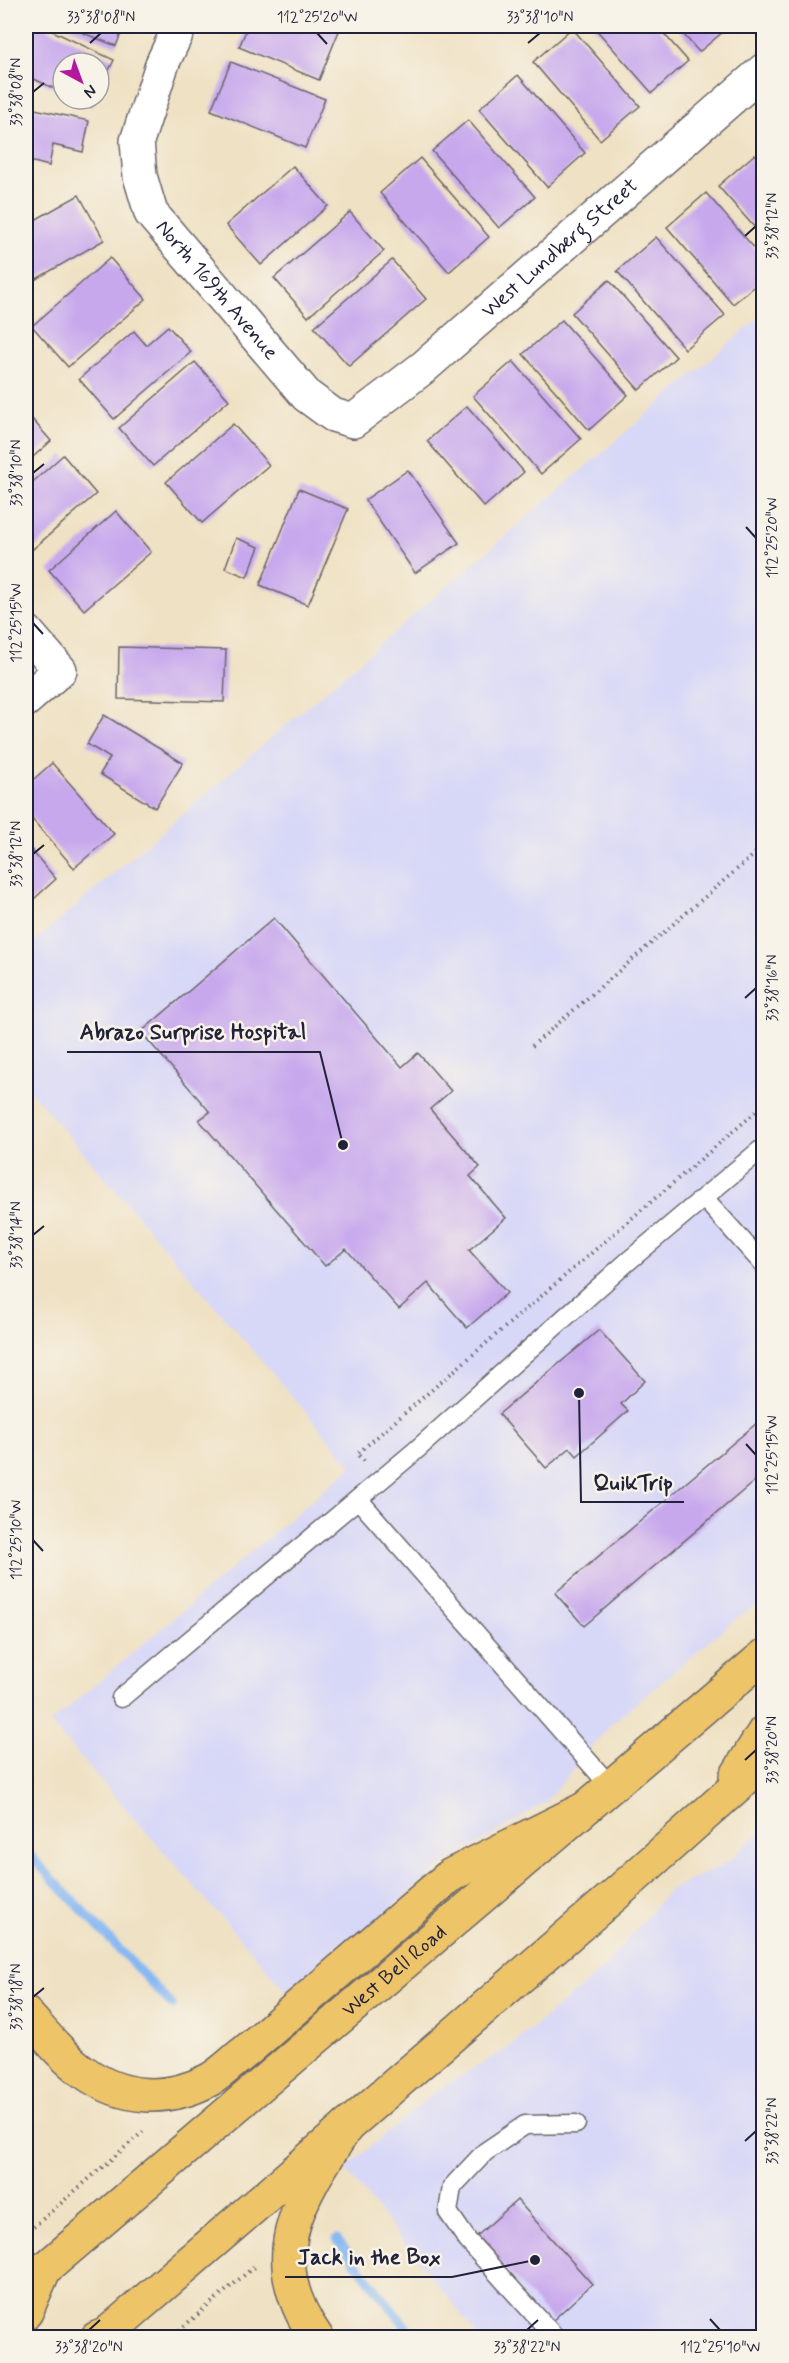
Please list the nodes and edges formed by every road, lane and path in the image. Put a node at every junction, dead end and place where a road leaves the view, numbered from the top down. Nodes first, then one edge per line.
1 (180, 26) edge
2 (764, 70) edge
3 (353, 421) joint
4 (26, 631) edge
5 (26, 700) edge
6 (764, 846) edge
7 (532, 1046) dead end
8 (764, 1105) edge
9 (764, 1147) edge
10 (704, 1198) junction
11 (764, 1265) edge
12 (381, 1480) junction
13 (358, 1499) junction
14 (764, 1656) edge
15 (121, 1698) dead end
16 (764, 1732) edge
17 (764, 1762) edge
18 (610, 1786) junction
19 (724, 1797) junction
20 (584, 1809) junction
21 (26, 2014) edge
22 (576, 2124) dead end
23 (347, 2126) junction
24 (146, 2129) dead end
25 (29, 2231) dead end
26 (255, 2266) dead end
27 (35, 2277) edge
28 (26, 2312) edge
29 (101, 2337) edge
30 (170, 2337) edge
31 (317, 2337) edge
32 (556, 2337) edge

1 - 3 street, North 169th Avenue
2 - 3 street, West Lundberg Street
4 - 5 street
6 - 7 path
8 - 12 path
9 - 10 lane
10 - 11 lane
10 - 12 lane
12 - 13 lane
13 - 15 lane
13 - 18 lane
14 - 18 main road, West Bell Road
16 - 19 main road
17 - 19 main road
18 - 20 main road, West Bell Road
19 - 23 main road
20 - 21 main road
20 - 27 main road, West Bell Road
22 - 32 lane
23 - 29 main road
23 - 31 main road
24 - 25 path
26 - 30 path
27 - 28 main road

